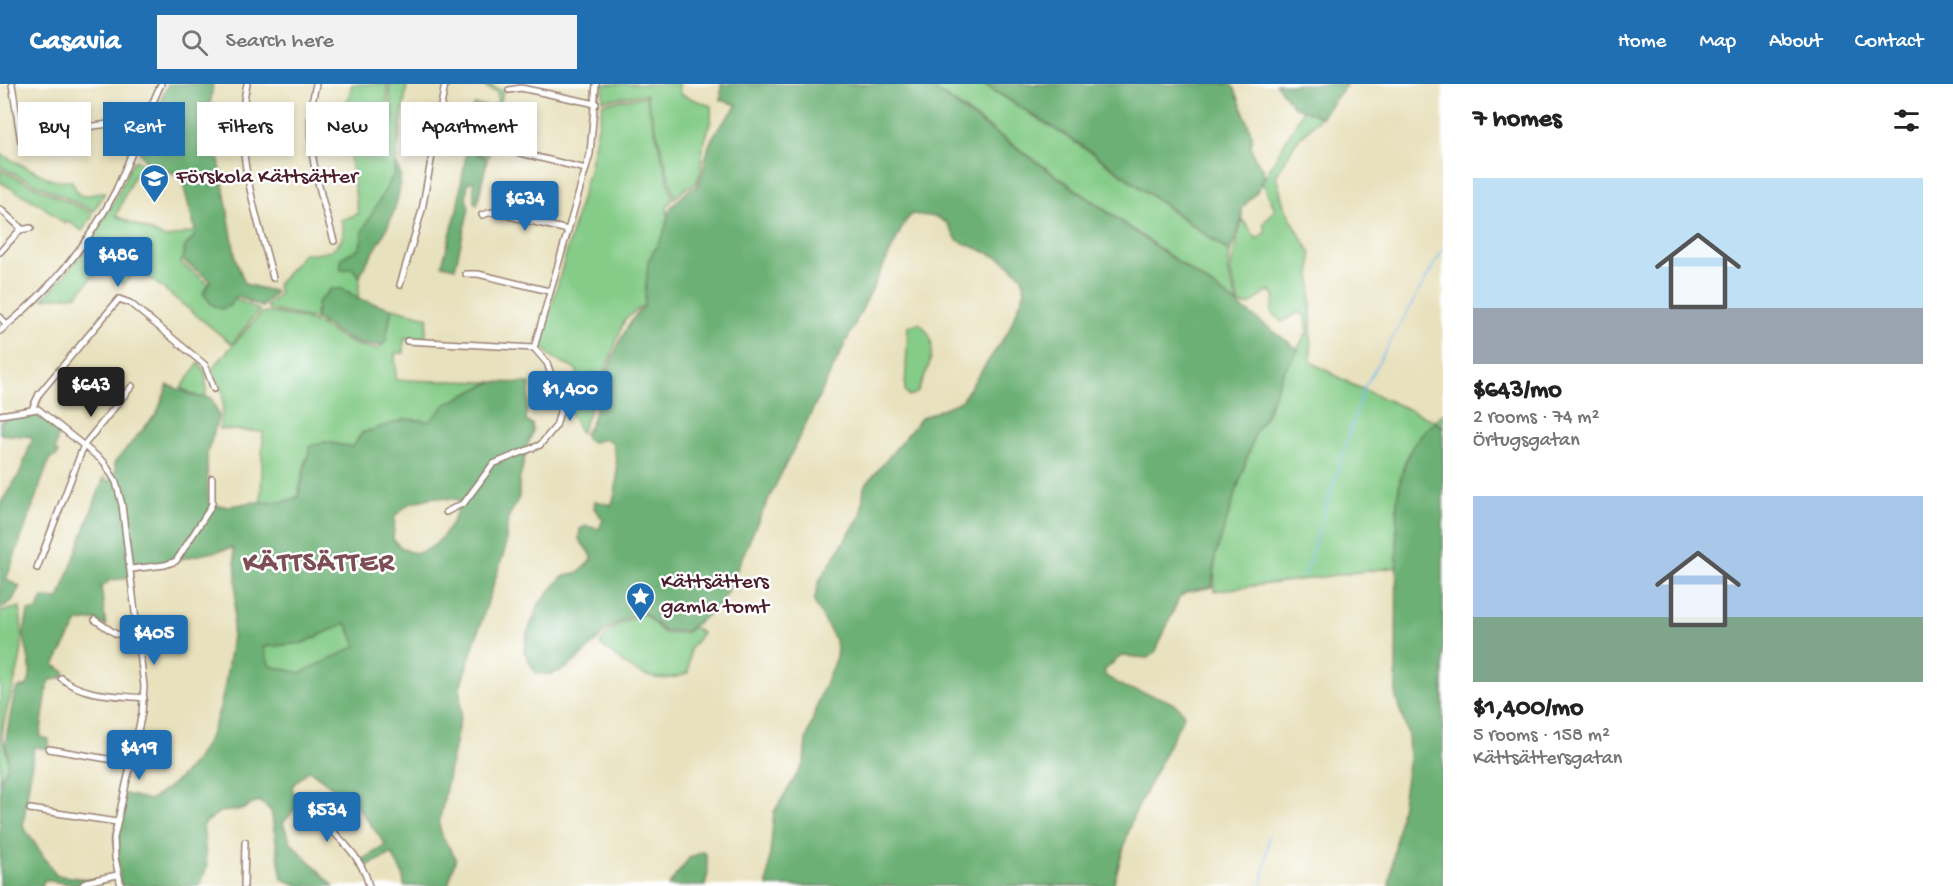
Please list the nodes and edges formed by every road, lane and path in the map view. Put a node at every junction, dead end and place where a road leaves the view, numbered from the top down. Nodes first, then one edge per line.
1 (12, 84) edge
2 (161, 84) edge
3 (247, 84) edge
4 (316, 84) edge
5 (445, 84) edge
6 (596, 84) edge
7 (509, 90) dead end
8 (154, 102) edge
9 (596, 104) junction
10 (103, 125) edge
11 (130, 156) edge
12 (532, 156) edge
13 (586, 169) junction
14 (0, 209) edge
15 (482, 214) dead end
16 (31, 228) dead end
17 (22, 229) junction
18 (568, 230) junction
19 (333, 241) dead end
20 (0, 252) edge
21 (466, 274) dead end
22 (273, 278) dead end
23 (400, 285) dead end
24 (549, 291) junction
25 (0, 317) edge
26 (7, 325) junction
27 (0, 331) edge
28 (407, 341) dead end
29 (534, 348) junction
30 (132, 386) dead end
31 (214, 389) dead end
32 (33, 407) junction
33 (0, 414) edge
34 (84, 445) junction
35 (212, 478) dead end
36 (446, 512) dead end
37 (37, 568) dead end
38 (130, 569) junction
39 (95, 620) dead end
40 (138, 635) junction
41 (61, 678) dead end
42 (144, 698) junction
43 (48, 749) dead end
44 (132, 763) junction
45 (30, 809) dead end
46 (306, 812) dead end
47 (117, 822) junction
48 (245, 842) dead end
49 (117, 875) junction
50 (82, 886) edge
51 (120, 886) edge
52 (244, 886) edge
53 (369, 886) edge

1 - 10 street
2 - 8 street
3 - 22 street
4 - 19 street
5 - 23 street
6 - 9 street
7 - 9 street
9 - 13 street
11 - 26 street
12 - 13 street
13 - 18 street
14 - 17 street
15 - 18 street
16 - 17 street
17 - 20 street
18 - 24 street
21 - 24 street
24 - 29 street
25 - 26 street
26 - 27 street
28 - 29 street
29 - 36 street
30 - 34 street
31 - 32 street
32 - 33 street
32 - 34 street
34 - 37 street
34 - 38 street
35 - 38 street
38 - 40 street
39 - 40 street
40 - 42 street
41 - 42 street
42 - 44 street
43 - 44 street
44 - 47 street
45 - 47 street
46 - 53 street
47 - 49 street
48 - 52 street
49 - 50 street
49 - 51 street

